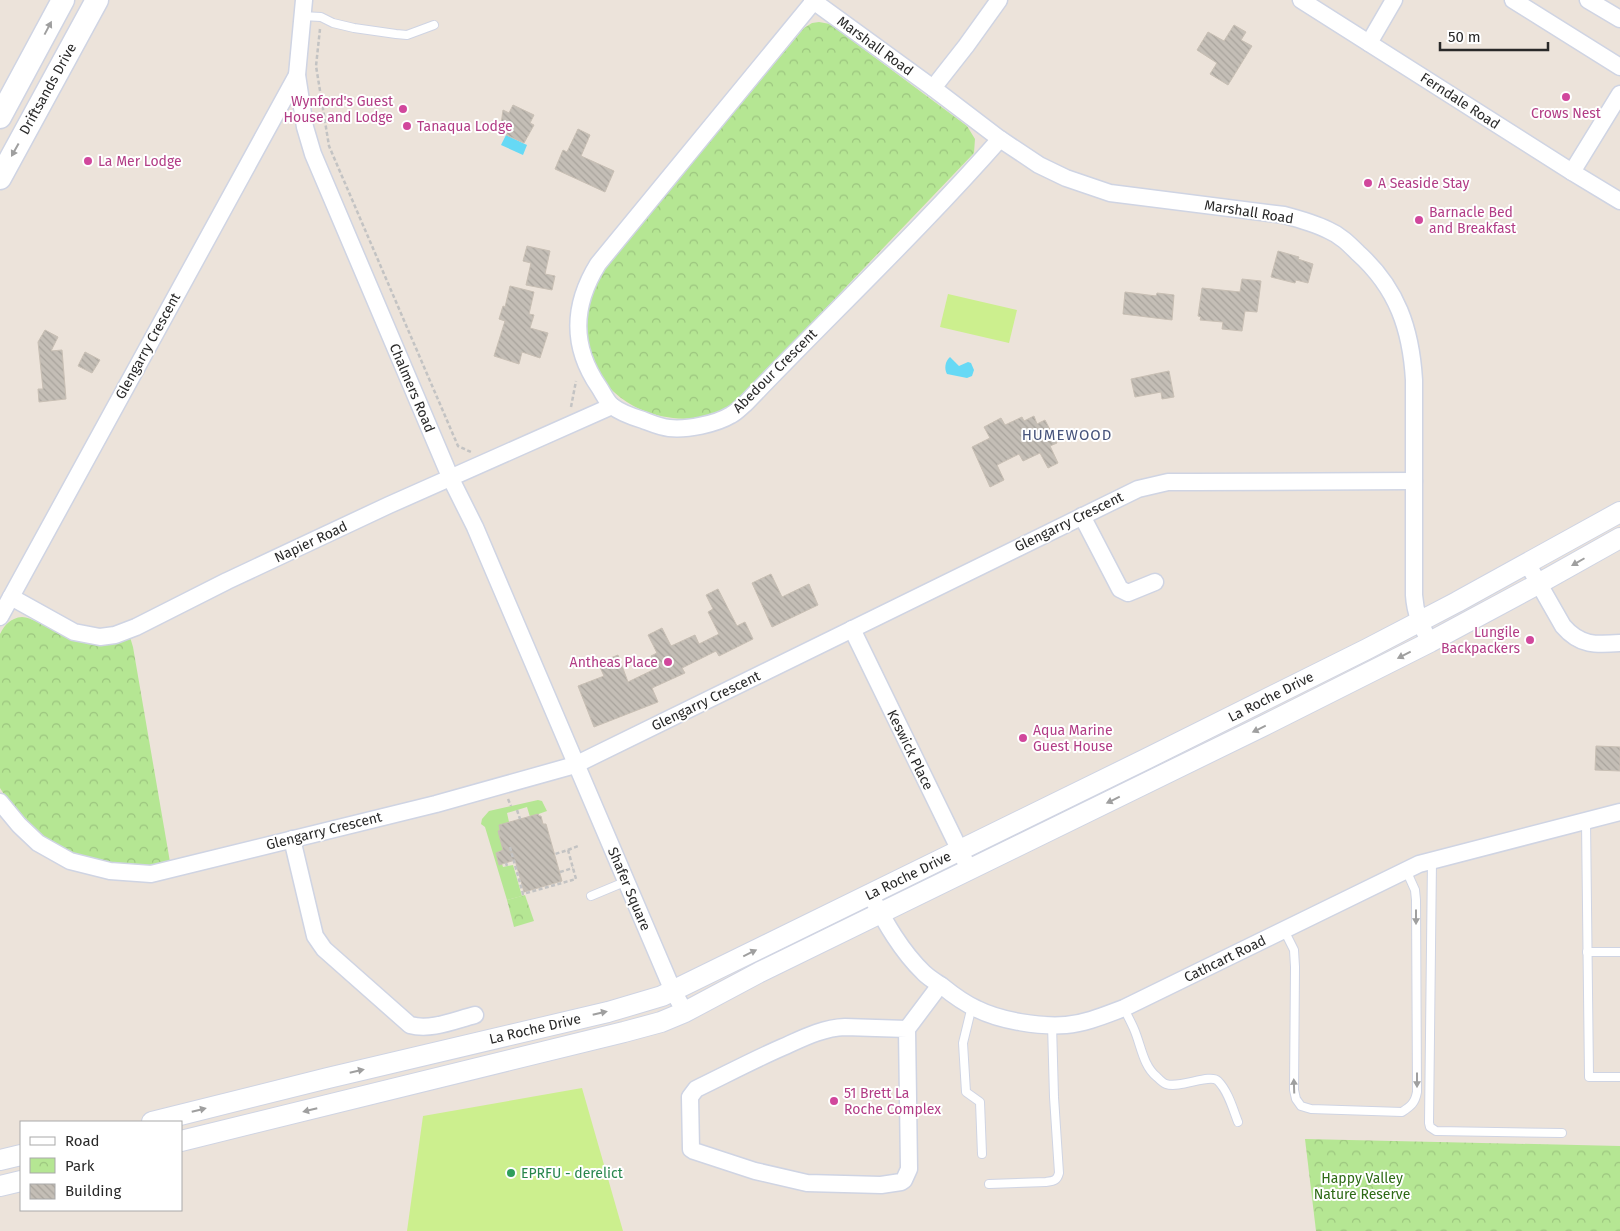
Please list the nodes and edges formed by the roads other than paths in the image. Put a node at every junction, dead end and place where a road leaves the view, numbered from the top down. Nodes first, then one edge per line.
1 (63, 0) edge
2 (97, 0) edge
3 (813, 0) edge
4 (999, 0) edge
5 (1301, 0) edge
6 (1394, 0) edge
7 (1513, 0) edge
8 (1588, 0) edge
9 (303, 8) edge
10 (1620, 20) edge
11 (434, 25) dead end
12 (1369, 43) junction
13 (29, 63) junction
14 (1620, 67) edge
15 (56, 75) junction
16 (297, 75) junction
17 (933, 88) junction
18 (1620, 94) edge
19 (0, 117) edge
20 (1000, 139) junction
21 (1572, 172) junction
22 (0, 178) edge
23 (1620, 201) edge
24 (612, 406) junction
25 (451, 478) junction
26 (1414, 481) junction
27 (1620, 512) edge
28 (1082, 516) junction
29 (1620, 538) edge
30 (1527, 563) junction
31 (1155, 582) dead end
32 (1538, 584) junction
33 (11, 597) junction
34 (0, 617) edge
35 (1419, 622) junction
36 (852, 629) junction
37 (1430, 642) junction
38 (1620, 643) edge
39 (575, 764) junction
40 (0, 802) edge
41 (1620, 812) edge
42 (1586, 821) junction
43 (292, 839) junction
44 (960, 851) junction
45 (1432, 860) junction
46 (969, 870) junction
47 (1406, 870) junction
48 (627, 881) junction
49 (870, 894) junction
50 (591, 896) dead end
51 (881, 914) junction
52 (1284, 930) junction
53 (1587, 952) junction
54 (1620, 952) edge
55 (940, 985) junction
56 (673, 991) junction
57 (972, 1006) junction
58 (1124, 1008) junction
59 (685, 1012) junction
60 (475, 1015) dead end
61 (1052, 1024) junction
62 (907, 1029) junction
63 (402, 1060) junction
64 (1620, 1077) edge
65 (408, 1085) junction
66 (156, 1121) edge
67 (1238, 1122) dead end
68 (1562, 1133) dead end
69 (182, 1141) edge
70 (982, 1154) dead end
71 (20, 1155) edge
72 (0, 1160) edge
73 (20, 1181) edge
74 (989, 1184) dead end
75 (0, 1186) edge

13 -> 1 main road, Driftsands Drive
2 - 15 main road, Driftsands Drive
3 - 17 street, Marshall Road
3 - 24 street, Abedour Crescent
4 - 17 street
5 - 12 street, Ferndale Road
6 - 12 street
7 - 14 street
8 - 10 street
9 - 11 lane
9 - 16 street, Chalmers Road
12 - 21 street, Ferndale Road
13 - 15 main road
13 - 19 main road, Driftsands Drive
15 -> 22 main road, Driftsands Drive
16 - 25 street, Chalmers Road
16 - 33 street, Glengarry Crescent
17 - 20 street, Marshall Road
18 - 21 street
20 - 24 street, Abedour Crescent
20 - 26 street, Marshall Road
21 - 23 street, Ferndale Road
24 - 25 street, Napier Road
25 - 33 street, Napier Road
25 - 39 street, Chalmers Road
26 - 28 street, Glengarry Crescent
26 - 35 street, Marshall Road
27 - 30 street, La Roche Drive
28 - 31 street
28 - 36 street, Glengarry Crescent
29 -> 32 street, La Roche Drive
30 - 32 street
30 - 35 street, La Roche Drive
32 - 37 street, La Roche Drive
32 - 38 street
33 - 34 street, Glengarry Crescent
35 - 37 street, Marshall Road
35 - 44 street, La Roche Drive
36 - 39 street, Glengarry Crescent
36 - 44 street, Keswick Place
37 -> 46 street, La Roche Drive
39 - 43 street, Glengarry Crescent
39 - 48 street, Shafer Square
40 - 43 street, Glengarry Crescent
41 - 42 street, Cathcart Road
42 - 45 street, Cathcart Road
42 - 53 lane
43 - 60 street
44 - 46 street, Keswick Place
44 - 49 street, La Roche Drive
45 - 47 street, Cathcart Road
45 - 68 lane
46 - 51 street, La Roche Drive
47 - 52 street, Cathcart Road
47 -> 52 lane
48 - 50 lane
48 - 56 street, Shafer Square
49 - 51 street, Cathcart Road
56 -> 49 street, La Roche Drive
51 - 55 street, Cathcart Road
51 - 59 street, La Roche Drive
52 - 58 street, Cathcart Road
53 - 54 lane
53 - 64 lane
55 - 57 street, Cathcart Road
55 - 62 street
56 - 59 street, Shafer Square
63 -> 56 street, La Roche Drive
57 - 61 street, Cathcart Road
57 - 70 lane
58 - 61 street, Cathcart Road
58 - 67 lane
59 - 65 street, La Roche Drive
61 - 74 lane
62 - 62 street
63 - 65 street
66 -> 63 street, La Roche Drive
65 -> 69 street, La Roche Drive
71 - 72 street
73 - 75 street

